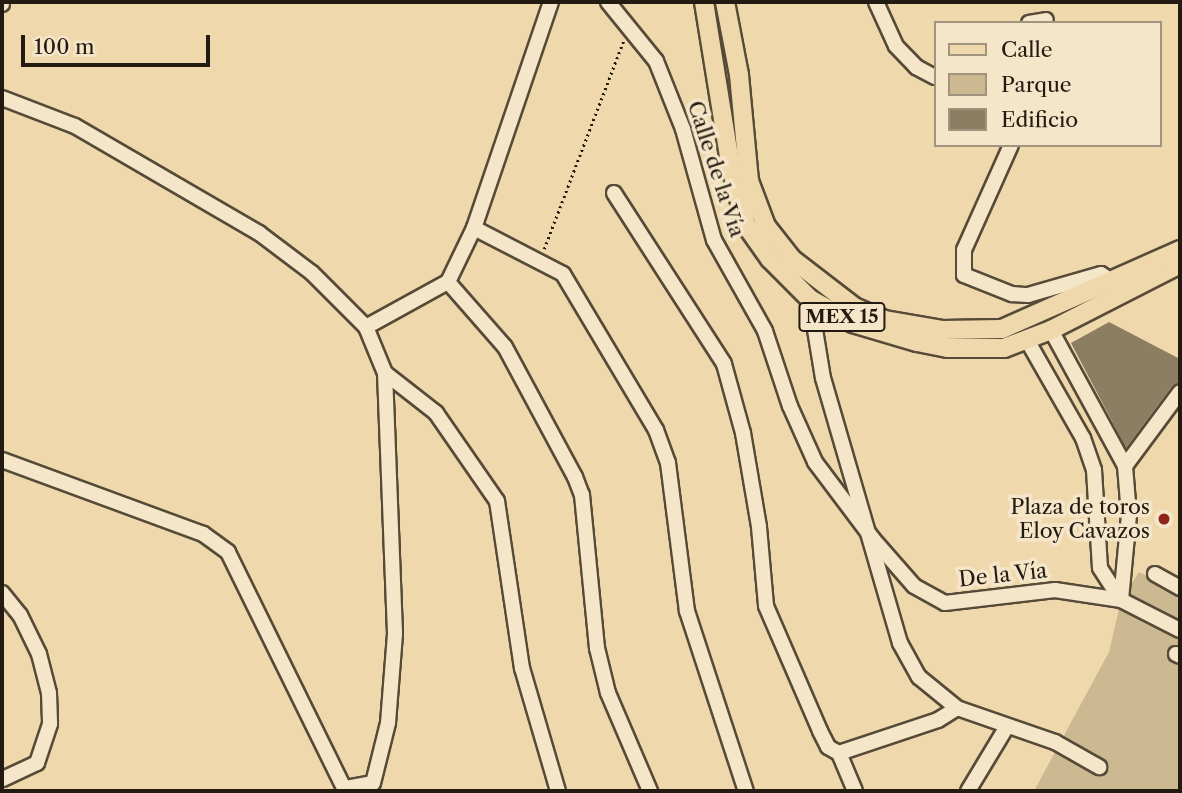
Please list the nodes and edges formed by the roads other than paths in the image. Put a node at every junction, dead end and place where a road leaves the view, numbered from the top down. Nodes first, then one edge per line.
1 (551, 2) edge
2 (608, 2) edge
3 (704, 2) edge
4 (725, 2) edge
5 (876, 2) edge
6 (1046, 20) dead end
7 (1040, 21) edge
8 (932, 72) edge
9 (2, 98) edge
10 (1010, 147) edge
11 (614, 194) dead end
12 (474, 228) junction
13 (1180, 250) edge
14 (1180, 264) edge
15 (448, 282) junction
16 (1113, 282) junction
17 (810, 299) junction
18 (366, 327) junction
19 (1051, 330) junction
20 (1027, 340) junction
21 (385, 373) junction
22 (1180, 393) edge
23 (2, 460) edge
24 (1125, 466) junction
25 (873, 539) junction
26 (1155, 575) dead end
27 (1180, 588) edge
28 (2, 593) edge
29 (1121, 600) junction
30 (1180, 629) edge
31 (957, 708) junction
32 (1006, 728) junction
33 (839, 753) junction
34 (1099, 768) dead end
35 (2, 779) edge
36 (558, 791) edge
37 (650, 791) edge
38 (746, 791) edge
39 (855, 791) edge
40 (968, 791) edge

1 - 12 street
2 - 25 street, Calle de la Vía
3 - 17 main road, MEX 15
4 - 16 main road, MEX 15
5 - 8 street
6 - 7 street
9 - 18 street
10 - 16 street
11 - 33 street
12 - 15 street
12 - 38 street
13 - 16 main road, MEX 15
14 - 19 main road, MEX 15
15 - 18 street
15 - 37 street
17 - 20 main road, MEX 15
17 - 25 street
18 - 21 street
19 - 20 main road, MEX 15
19 - 24 street
20 - 29 street
21 - 23 street
21 - 36 street
22 - 24 street
24 - 29 street
25 - 29 street, De la Vía
25 - 31 street
26 - 27 street
28 - 35 street
29 - 30 street
31 - 32 street
31 - 33 street
32 - 34 street
32 - 40 street
33 - 39 street

